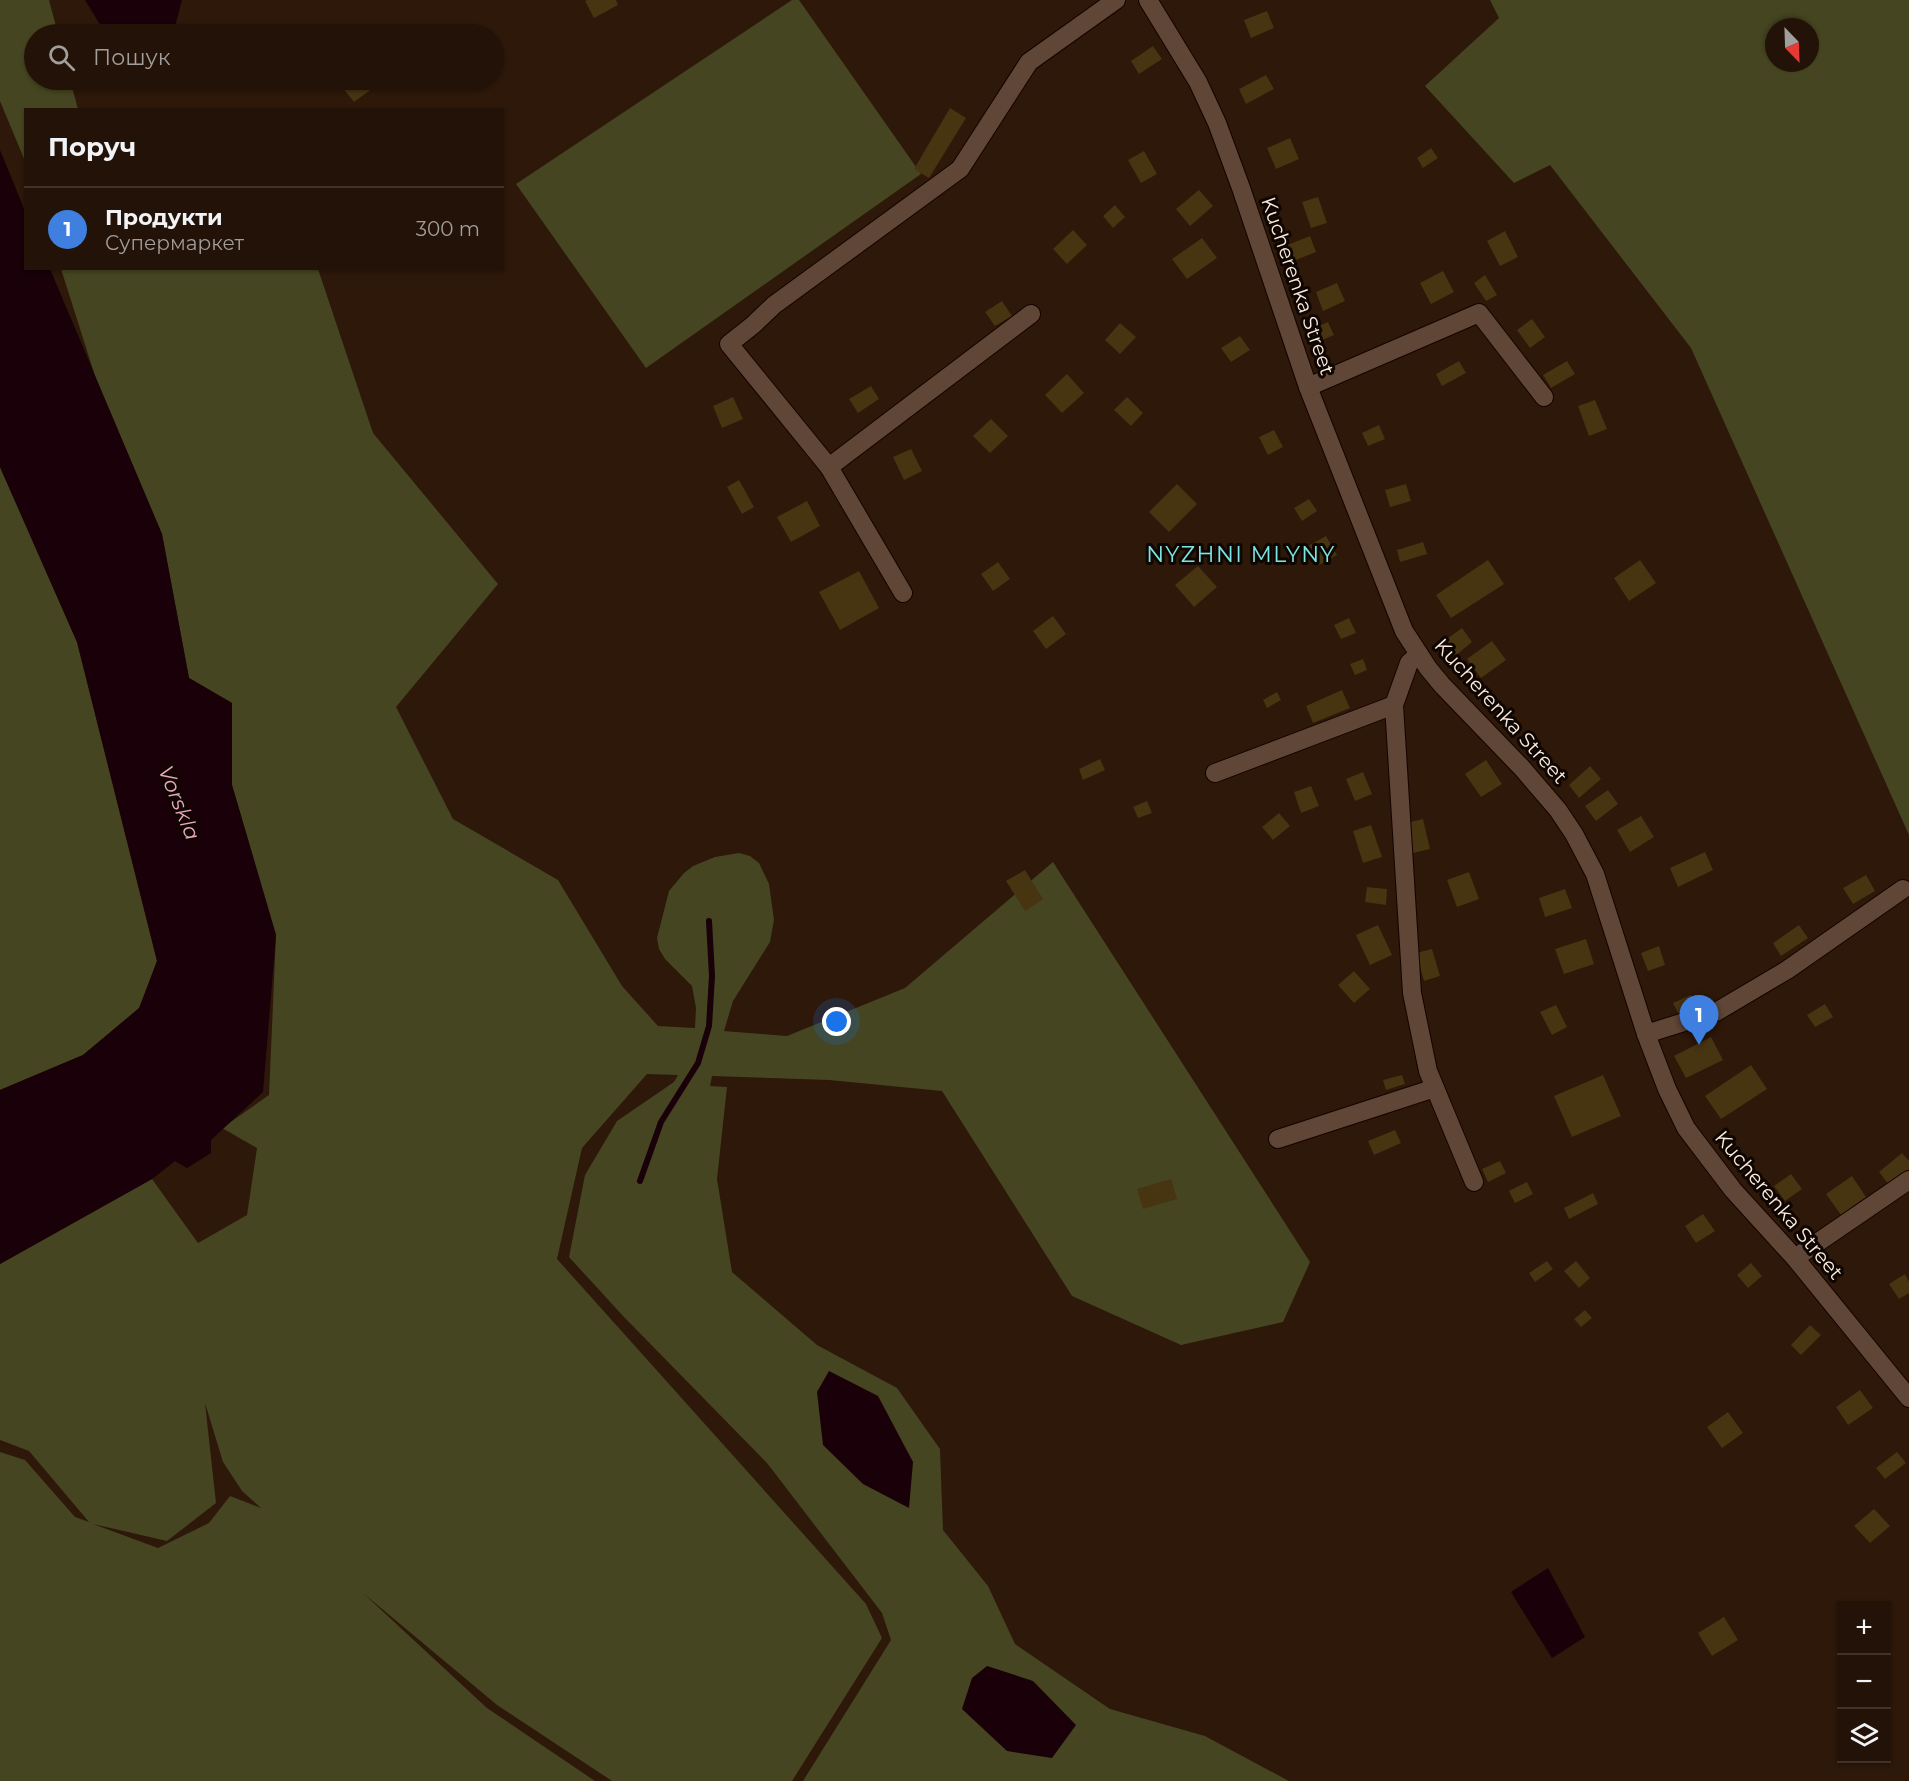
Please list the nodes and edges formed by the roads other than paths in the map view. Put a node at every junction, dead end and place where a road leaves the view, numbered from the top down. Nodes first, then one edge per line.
1 (1116, 0) edge
2 (1148, 0) edge
3 (1031, 314) dead end
4 (1308, 387) junction
5 (1544, 397) dead end
6 (829, 466) junction
7 (903, 594) dead end
8 (1419, 654) junction
9 (1394, 705) junction
10 (1215, 773) dead end
11 (1903, 888) dead end
12 (1646, 1034) junction
13 (1436, 1088) junction
14 (1278, 1139) dead end
15 (1909, 1180) edge
16 (1474, 1182) dead end
17 (1795, 1258) junction
18 (1909, 1398) edge

1 - 6 street
2 - 4 street, Kucherenka Street
3 - 6 street
4 - 5 street
4 - 8 street, Kucherenka Street
6 - 7 street
8 - 9 street
8 - 12 street, Kucherenka Street
9 - 10 street
9 - 13 street
11 - 12 street
12 - 17 street, Kucherenka Street
13 - 14 street
13 - 16 street
15 - 17 street
17 - 18 street, Kucherenka Street

